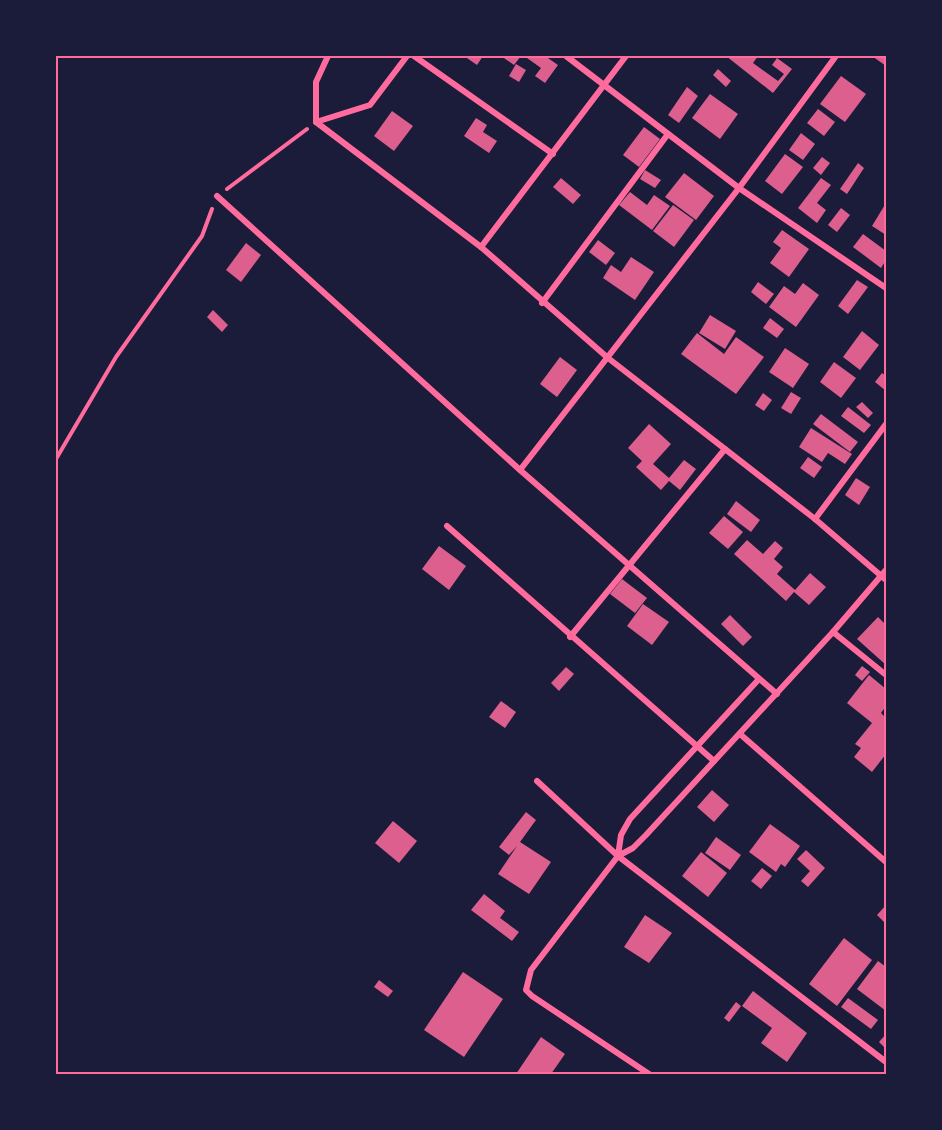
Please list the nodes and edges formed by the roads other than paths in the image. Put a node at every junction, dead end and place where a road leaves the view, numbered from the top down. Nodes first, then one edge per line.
1 (328, 56) edge
2 (407, 56) edge
3 (414, 56) edge
4 (566, 56) edge
5 (626, 56) edge
6 (836, 56) edge
7 (606, 85) junction
8 (316, 122) junction
9 (668, 134) junction
10 (553, 154) junction
11 (739, 188) junction
12 (217, 196) road end
13 (481, 247) junction
14 (886, 288) edge
15 (542, 303) junction
16 (608, 358) junction
17 (886, 424) edge
18 (725, 449) junction
19 (520, 470) junction
20 (815, 519) junction
21 (447, 526) dead end
22 (630, 567) junction
23 (885, 575) edge
24 (833, 632) junction
25 (570, 637) junction
26 (886, 675) edge
27 (759, 679) junction
28 (777, 694) junction
29 (740, 734) junction
30 (697, 745) junction
31 (714, 761) junction
32 (537, 781) dead end
33 (618, 855) junction
34 (886, 862) edge
35 (886, 1062) edge
36 (649, 1074) edge

1 - 8 street
2 - 8 street
3 - 10 street
4 - 7 street
5 - 7 street
6 - 11 street
7 - 9 street
7 - 10 street
8 - 13 street
9 - 11 street
9 - 15 street
10 - 13 street
11 - 14 street
11 - 16 street
12 - 19 street
13 - 15 street
15 - 16 street
16 - 18 street
16 - 19 street
17 - 20 street
18 - 20 street
18 - 22 street
19 - 22 street
20 - 23 street
21 - 25 street
22 - 25 street
22 - 27 street
23 - 24 street
24 - 26 street
24 - 28 street
25 - 30 street
27 - 28 street
27 - 30 street
28 - 29 street
29 - 31 street
29 - 34 street
30 - 31 street
30 - 33 street
31 - 33 street
32 - 33 street
33 - 35 street
33 - 36 street

